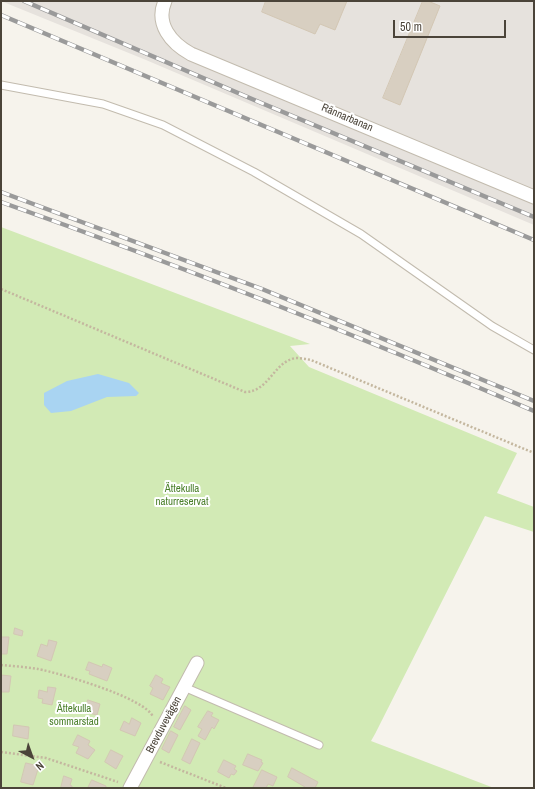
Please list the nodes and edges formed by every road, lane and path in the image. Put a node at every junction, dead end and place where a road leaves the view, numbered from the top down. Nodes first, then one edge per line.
1 (165, 1) edge
2 (1, 85) edge
3 (534, 197) edge
4 (1, 289) edge
5 (534, 350) edge
6 (534, 454) edge
7 (198, 663) dead end
8 (1, 665) edge
9 (184, 687) junction
10 (153, 720) dead end
11 (319, 745) dead end
12 (1, 752) edge
13 (147, 756) junction
14 (118, 788) edge
15 (130, 788) edge
16 (226, 788) edge

1 - 3 street, Rännarbanan
2 - 5 lane
4 - 6 path
7 - 9 street, Brevduvevägen
8 - 10 path
9 - 11 lane
9 - 13 street, Brevduvevägen
12 - 14 path
13 - 15 street, Brevduvevägen
13 - 16 path

